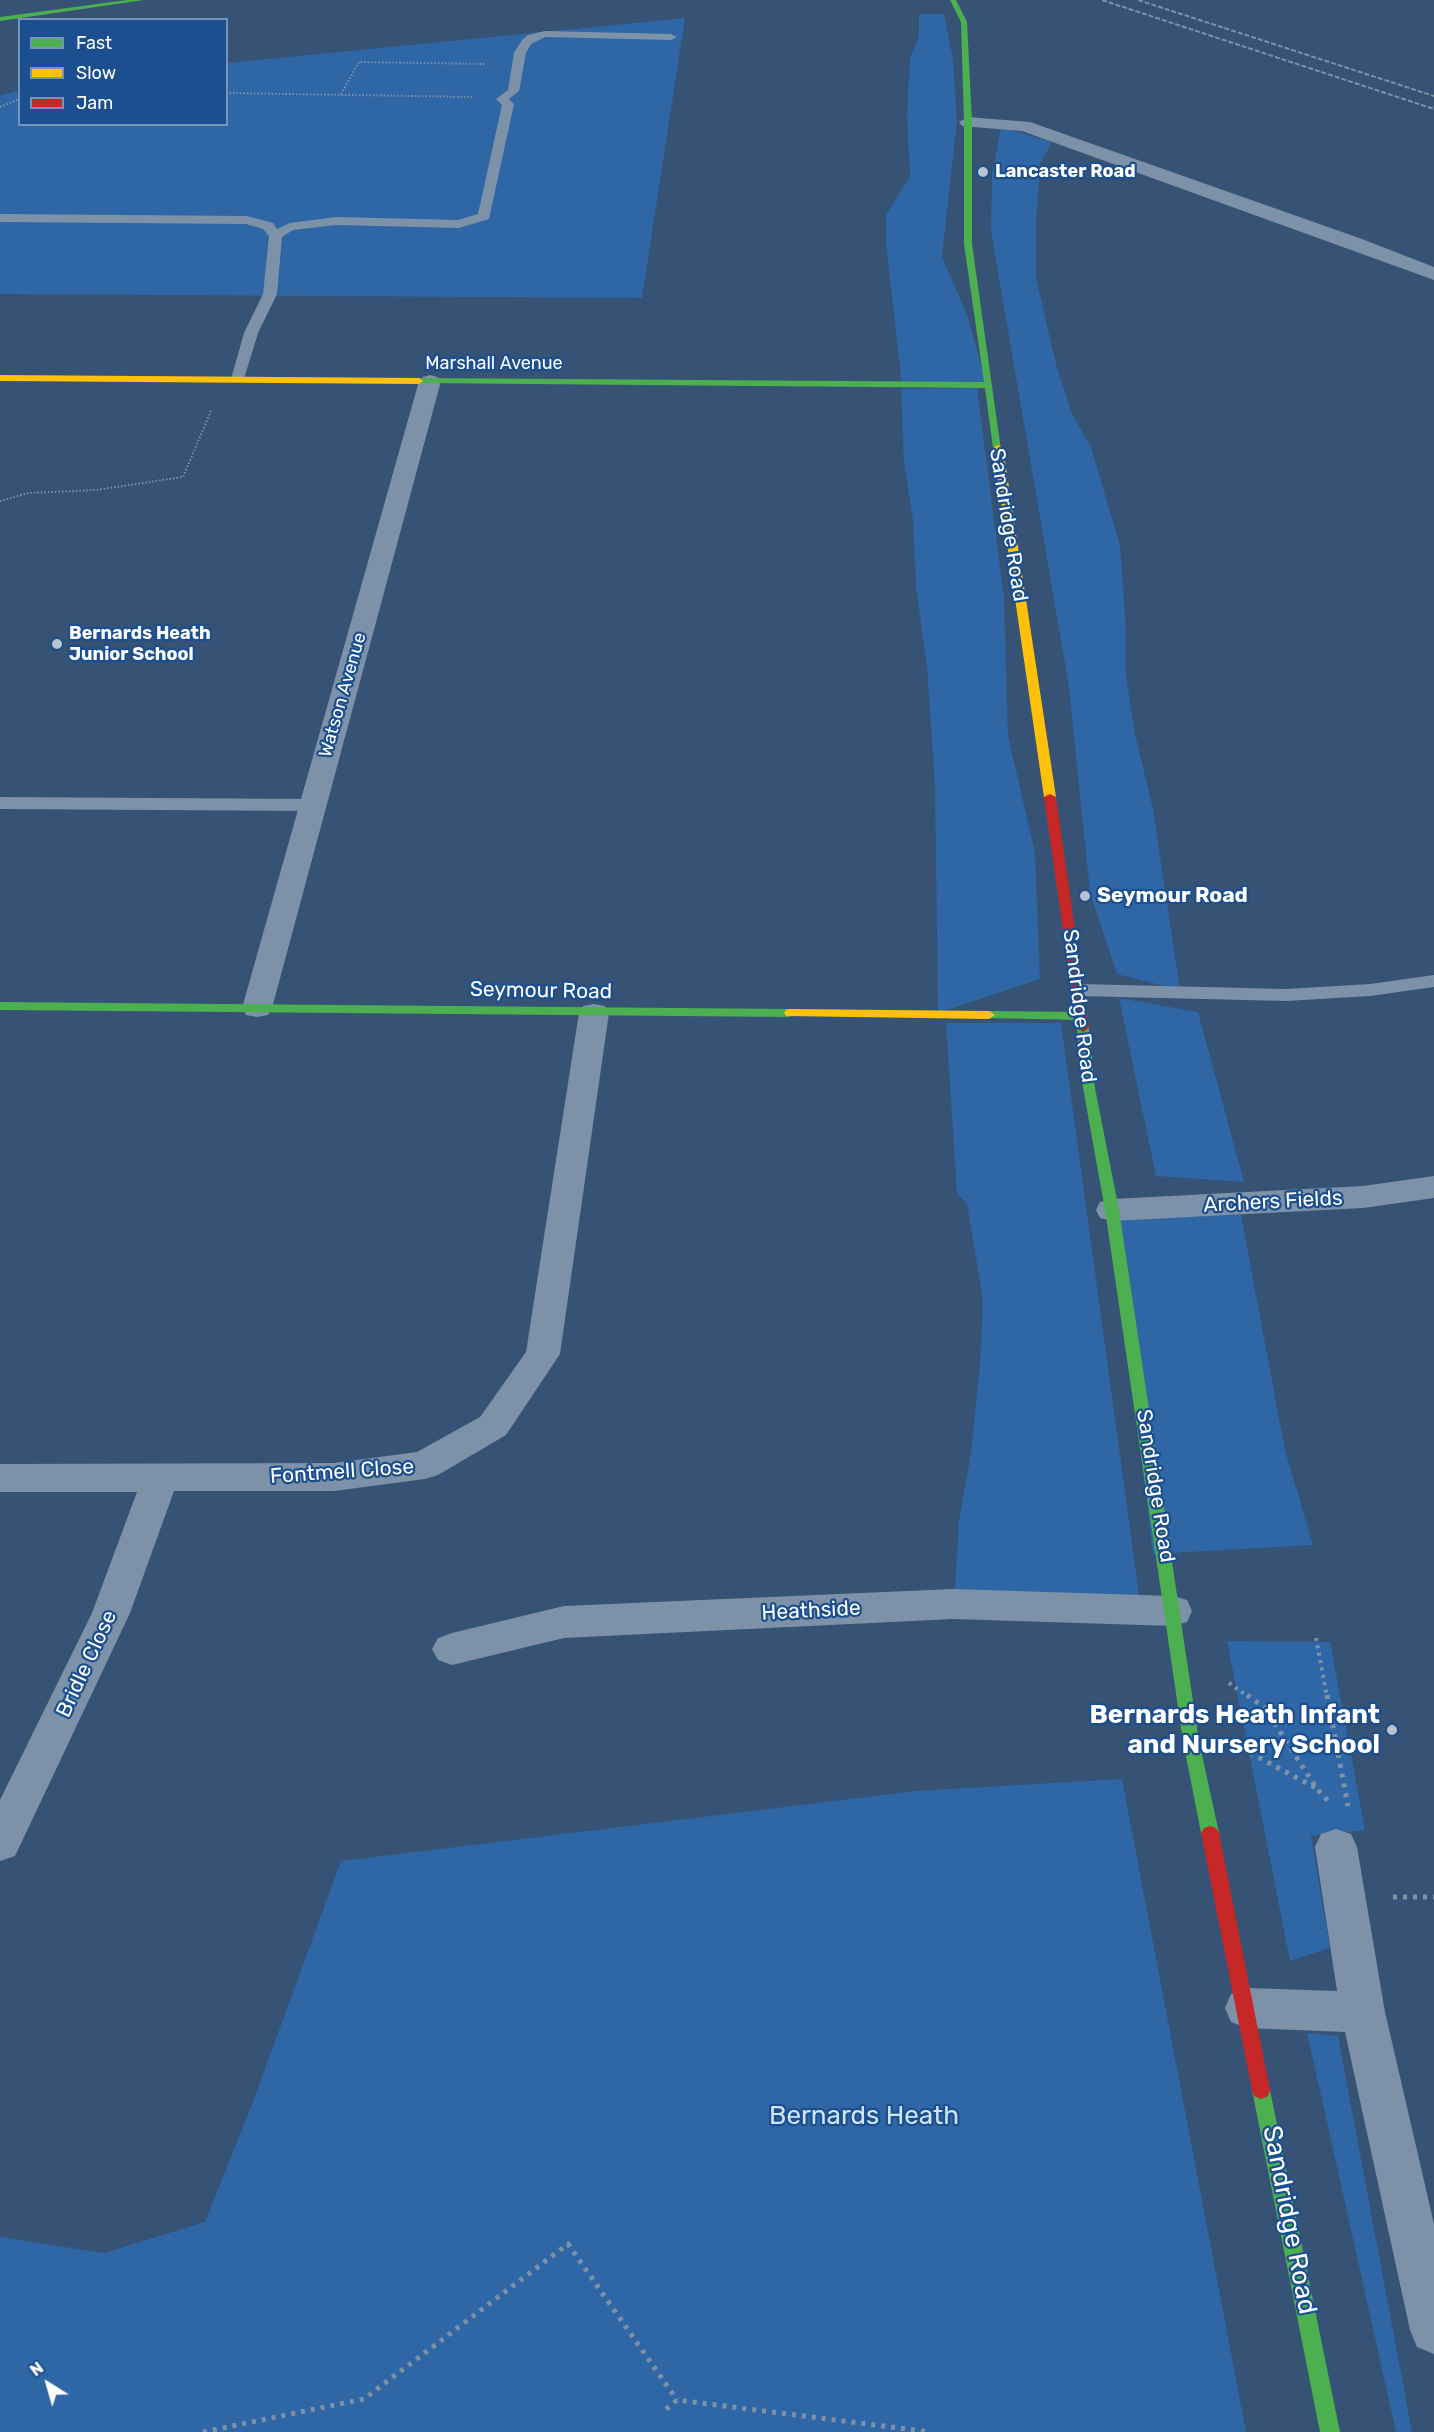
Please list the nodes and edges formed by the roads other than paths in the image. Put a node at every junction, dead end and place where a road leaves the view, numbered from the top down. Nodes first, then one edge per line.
1 (141, 0) edge
2 (953, 0) edge
3 (0, 19) edge
4 (671, 37) dead end
5 (968, 122) junction
6 (0, 218) edge
7 (276, 236) junction
8 (1434, 274) edge
9 (0, 378) edge
10 (231, 378) junction
11 (430, 381) junction
12 (987, 385) junction
13 (0, 803) edge
14 (312, 805) junction
15 (1434, 981) edge
16 (1079, 990) junction
17 (0, 1006) edge
18 (257, 1008) junction
19 (594, 1013) junction
20 (1082, 1016) junction
21 (1434, 1187) edge
22 (1112, 1210) junction
23 (0, 1478) edge
24 (160, 1479) junction
25 (1173, 1611) junction
26 (452, 1649) dead end
27 (1341, 1825) road end
28 (0, 1843) edge
29 (1246, 2008) junction
30 (1363, 2012) junction
31 (1434, 2330) edge
32 (1330, 2432) edge

1 - 3 main road
2 - 5 main road, Sandridge Road
4 - 7 lane
5 - 8 street
5 - 12 main road, Sandridge Road
6 - 7 lane
7 - 10 lane
9 - 10 main road, Marshall Avenue
10 - 11 main road, Marshall Avenue
11 - 12 main road, Marshall Avenue
11 - 14 street, Watson Avenue
12 - 16 main road, Sandridge Road
13 - 14 lane
14 - 18 street, Watson Avenue
15 - 16 lane
16 - 20 main road, Sandridge Road
17 - 18 main road, Seymour Road
18 - 19 main road, Seymour Road
19 - 20 main road, Seymour Road
19 - 24 street, Fontmell Close
20 - 22 main road, Sandridge Road
21 - 22 street, Archers Fields
22 - 25 main road, Sandridge Road
23 - 24 street, Fontmell Close
24 - 28 street, Bridle Close
25 - 26 street, Heathside
25 - 29 main road, Sandridge Road
27 - 30 street
29 - 30 street
29 - 32 main road, Sandridge Road
30 - 31 street

